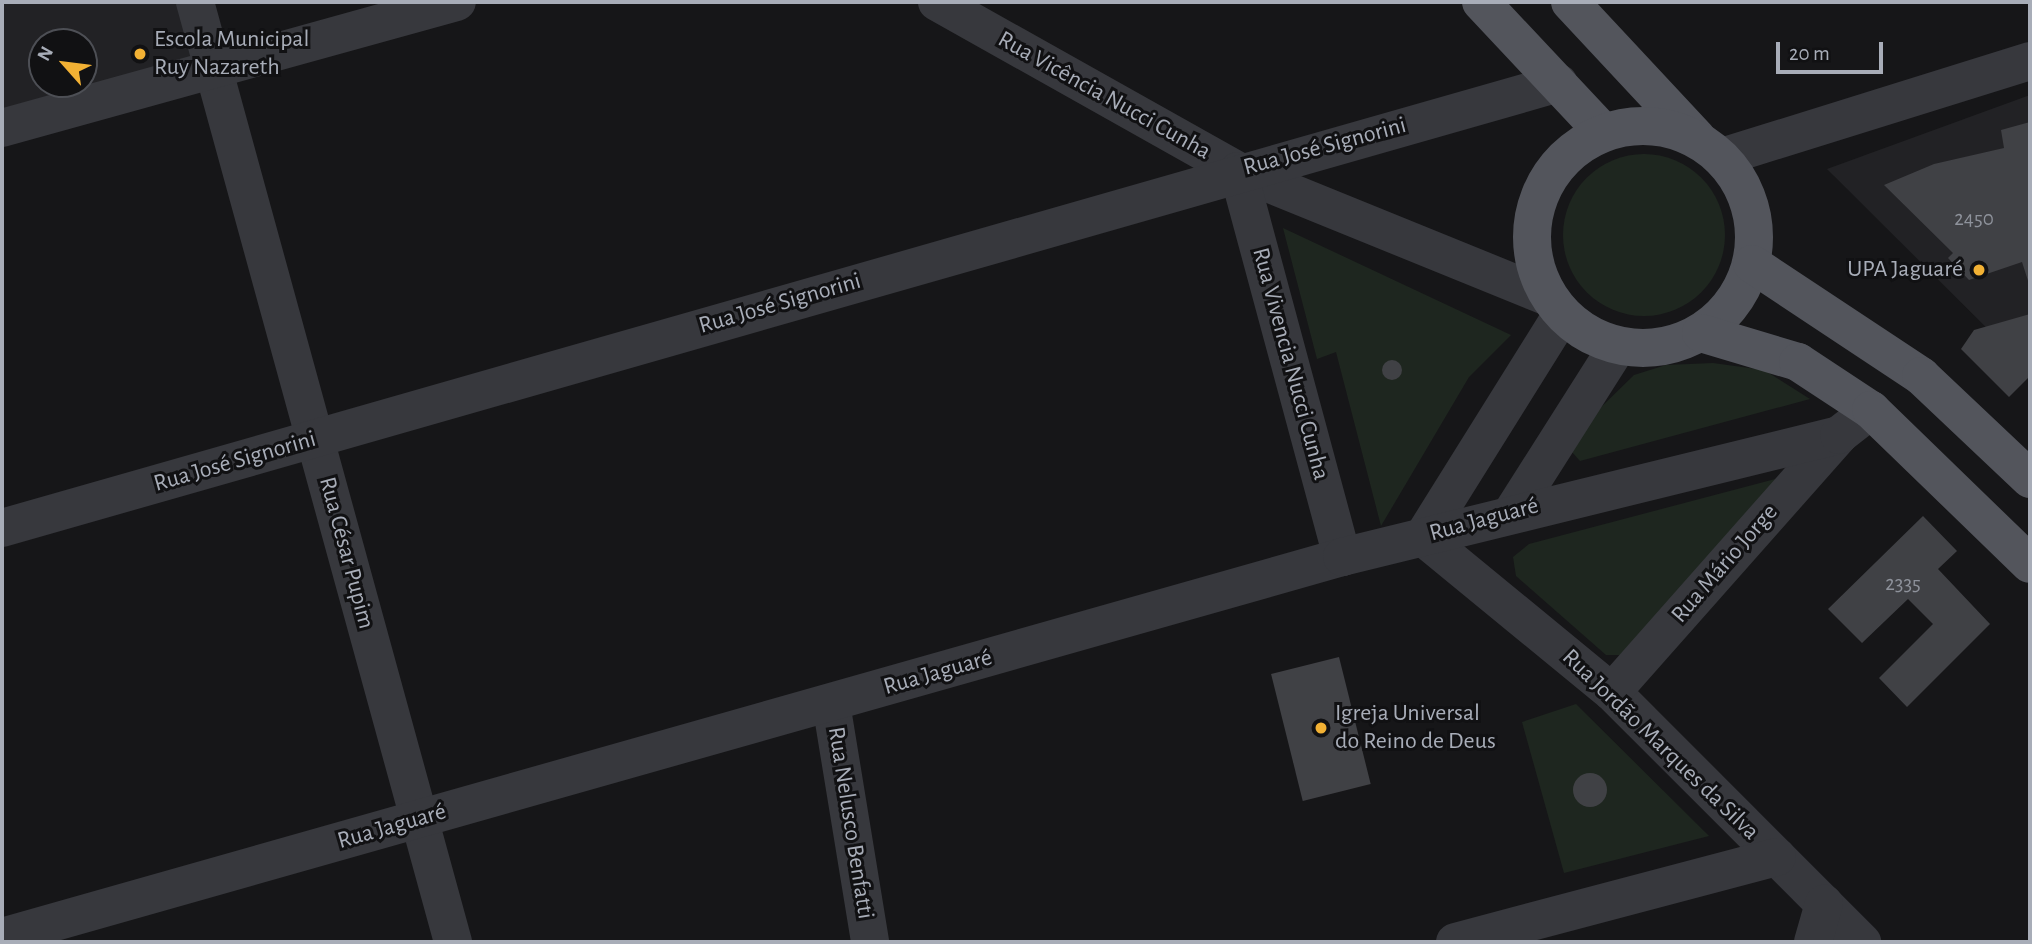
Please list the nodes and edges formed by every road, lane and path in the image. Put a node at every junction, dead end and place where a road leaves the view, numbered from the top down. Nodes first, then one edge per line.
1 (195, 2) edge
2 (457, 2) edge
3 (937, 2) edge
4 (1481, 2) edge
5 (1570, 2) edge
6 (2030, 61) edge
7 (214, 69) junction
8 (1559, 83) junction
9 (2, 128) edge
10 (1603, 132) junction
11 (1710, 148) junction
12 (1238, 171) junction
13 (1752, 264) junction
14 (1554, 306) junction
15 (1700, 334) junction
16 (1617, 347) junction
17 (1871, 410) junction
18 (1839, 435) junction
19 (315, 439) junction
20 (2030, 479) edge
21 (1514, 511) junction
22 (2, 528) edge
23 (1423, 537) junction
24 (1342, 557) junction
25 (2030, 564) edge
26 (1612, 692) junction
27 (831, 703) junction
28 (419, 819) junction
29 (1777, 858) junction
30 (1824, 904) junction
31 (2, 937) edge
32 (453, 942) edge
33 (870, 942) edge
34 (1455, 942) edge
35 (1813, 942) edge
36 (1862, 942) edge

1 - 7 street, Rua César Pupim
2 - 7 street
3 - 12 street, Rua Vicência Nucci Cunha
4 - 8 main road
5 - 11 main road
6 - 11 street
7 - 9 street
7 - 19 street, Rua César Pupim
8 - 10 main road
8 - 12 street, Rua José Signorini
10 - 11 main road
10 - 14 main road
11 - 13 main road
12 - 14 street, Rua Vicência Nucci Cunha
12 - 19 street, Rua José Signorini
12 - 24 street, Rua Vivencia Nucci Cunha
13 - 15 main road
13 - 20 main road
14 - 16 main road
14 - 23 street
15 - 16 main road
15 - 17 main road
16 - 21 street
17 - 18 street, Rua Jaguaré
17 - 25 main road
18 - 21 street, Rua Jaguaré
18 - 26 street, Rua Mário Jorge
19 - 22 street, Rua José Signorini
19 - 28 street, Rua César Pupim
21 - 23 street, Rua Jaguaré
23 - 24 street, Rua Jaguaré
23 - 26 street, Rua Jordão Marques da Silva
24 - 27 street, Rua Jaguaré
26 - 29 street, Rua Jordão Marques da Silva
27 - 28 street, Rua Jaguaré
27 - 33 street, Rua Nelusco Benfatti
28 - 31 street, Rua Jaguaré
28 - 32 street, Rua César Pupim
29 - 30 street, Rua Jordão Marques da Silva
29 - 34 street
30 - 35 street
30 - 36 street, Rua Jordão Marques da Silva

